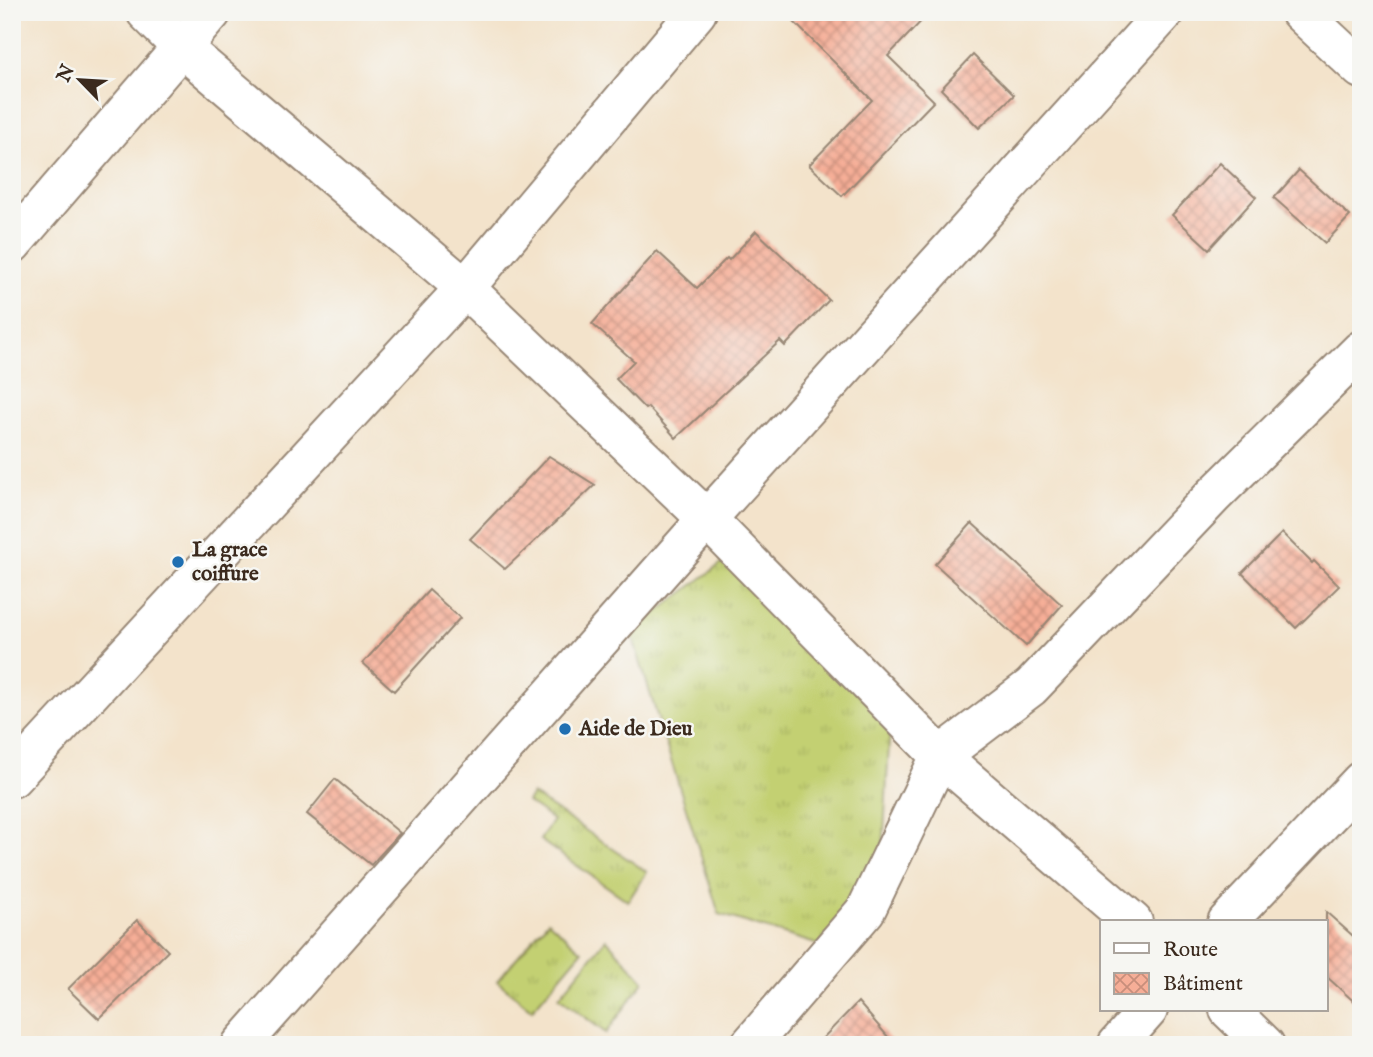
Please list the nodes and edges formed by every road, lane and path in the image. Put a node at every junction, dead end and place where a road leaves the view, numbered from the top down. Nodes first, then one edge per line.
1 (146, 12) edge
2 (212, 12) edge
3 (697, 12) edge
4 (1165, 12) edge
5 (1300, 12) edge
6 (181, 47) junction
7 (1361, 69) edge
8 (12, 244) edge
9 (465, 288) junction
10 (1361, 350) edge
11 (707, 519) junction
12 (940, 756) junction
13 (12, 778) edge
14 (1361, 781) edge
15 (1131, 920) edge
16 (1229, 920) edge
17 (1145, 1012) edge
18 (1231, 1012) edge
19 (241, 1045) edge
20 (750, 1045) edge
21 (1117, 1045) edge
22 (1265, 1045) edge

1 - 6 street
2 - 6 street
3 - 9 street
4 - 11 street
5 - 7 street
6 - 8 street
6 - 9 street
9 - 11 street
9 - 13 street
10 - 12 street
11 - 12 street
11 - 19 street
12 - 15 street
12 - 20 street
14 - 16 street
17 - 21 street
18 - 22 street

